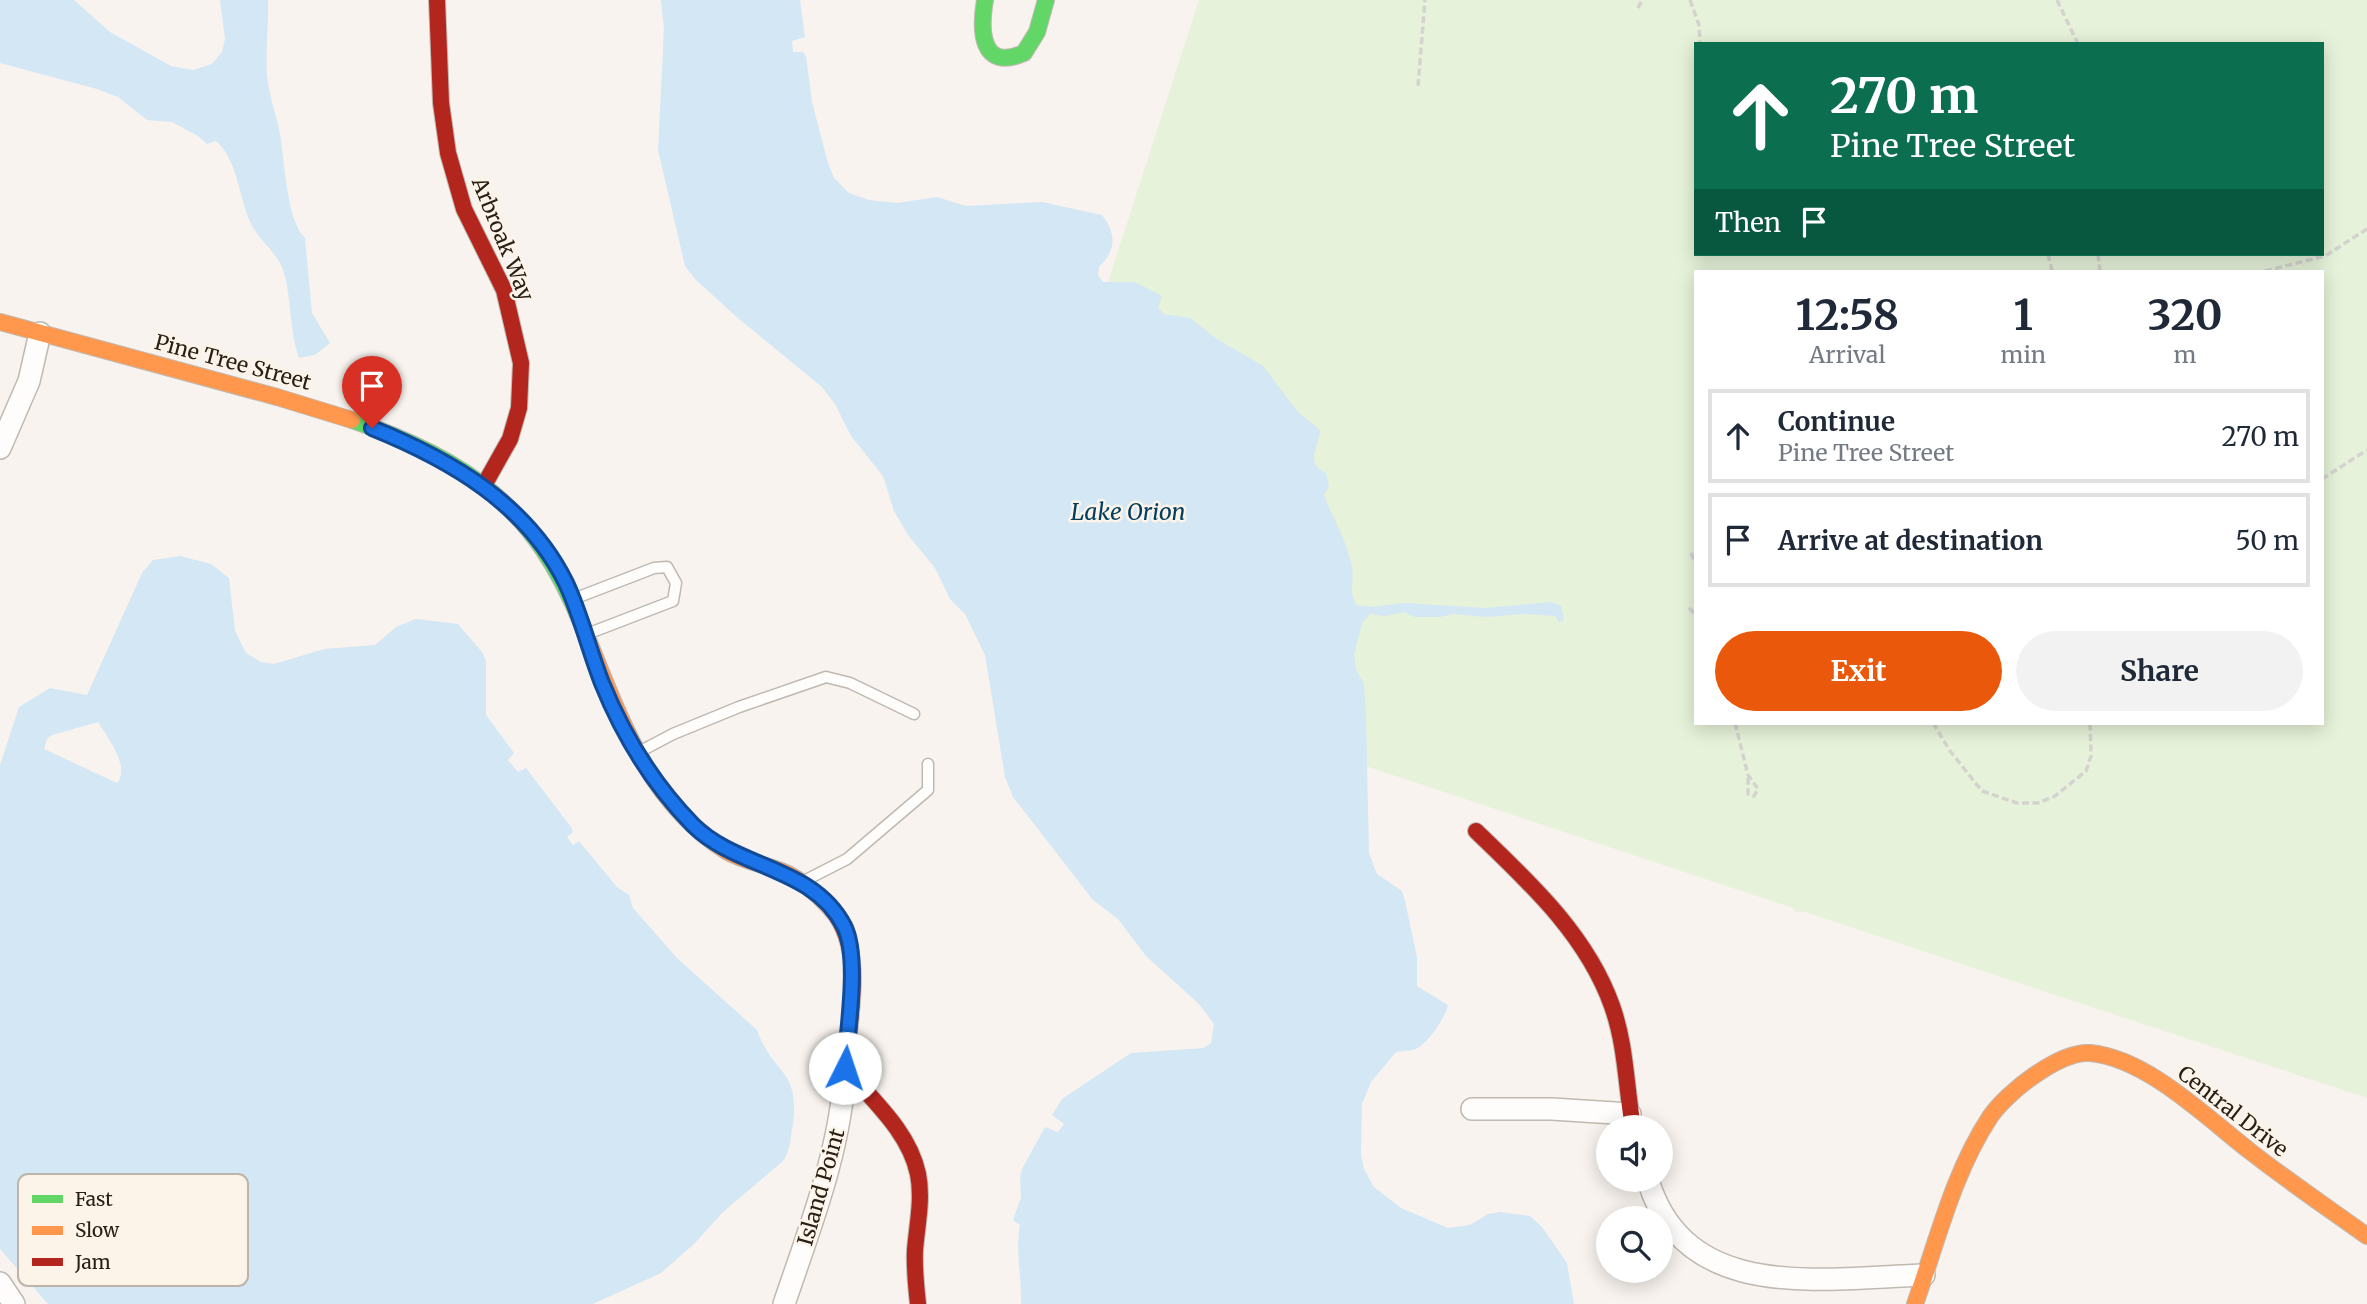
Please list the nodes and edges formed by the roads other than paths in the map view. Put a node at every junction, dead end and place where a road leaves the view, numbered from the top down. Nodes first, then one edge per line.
1 (437, 0) edge
2 (985, 0) edge
3 (1046, 0) edge
4 (0, 323) edge
5 (40, 333) junction
6 (0, 448) edge
7 (483, 486) junction
8 (572, 600) junction
9 (584, 635) junction
10 (914, 714) dead end
11 (637, 753) junction
12 (928, 764) dead end
13 (1476, 831) dead end
14 (800, 883) junction
15 (845, 1068) junction
16 (1472, 1109) dead end
17 (1631, 1115) edge
18 (1596, 1116) edge
19 (1654, 1192) edge
20 (2367, 1236) edge
21 (1924, 1275) junction
22 (0, 1283) edge
23 (14, 1304) edge
24 (784, 1304) edge
25 (918, 1304) edge
26 (1915, 1304) edge

1 - 7 street, Arbroak Way
2 - 3 street
4 - 5 street, Pine Tree Street
5 - 6 street
5 - 7 street, Pine Tree Street
7 - 8 street, Pine Tree Street
8 - 9 street, Pine Tree Street
8 - 9 lane
9 - 11 street, Pine Tree Street
10 - 11 lane
11 - 14 street, Pine Tree Street
12 - 14 lane
13 - 17 street
14 - 15 street, Pine Tree Street
15 - 24 street, Island Point
15 - 25 street
16 - 18 street
19 - 21 street
20 - 21 street, Central Drive
21 - 26 street, Central Drive
22 - 23 street

